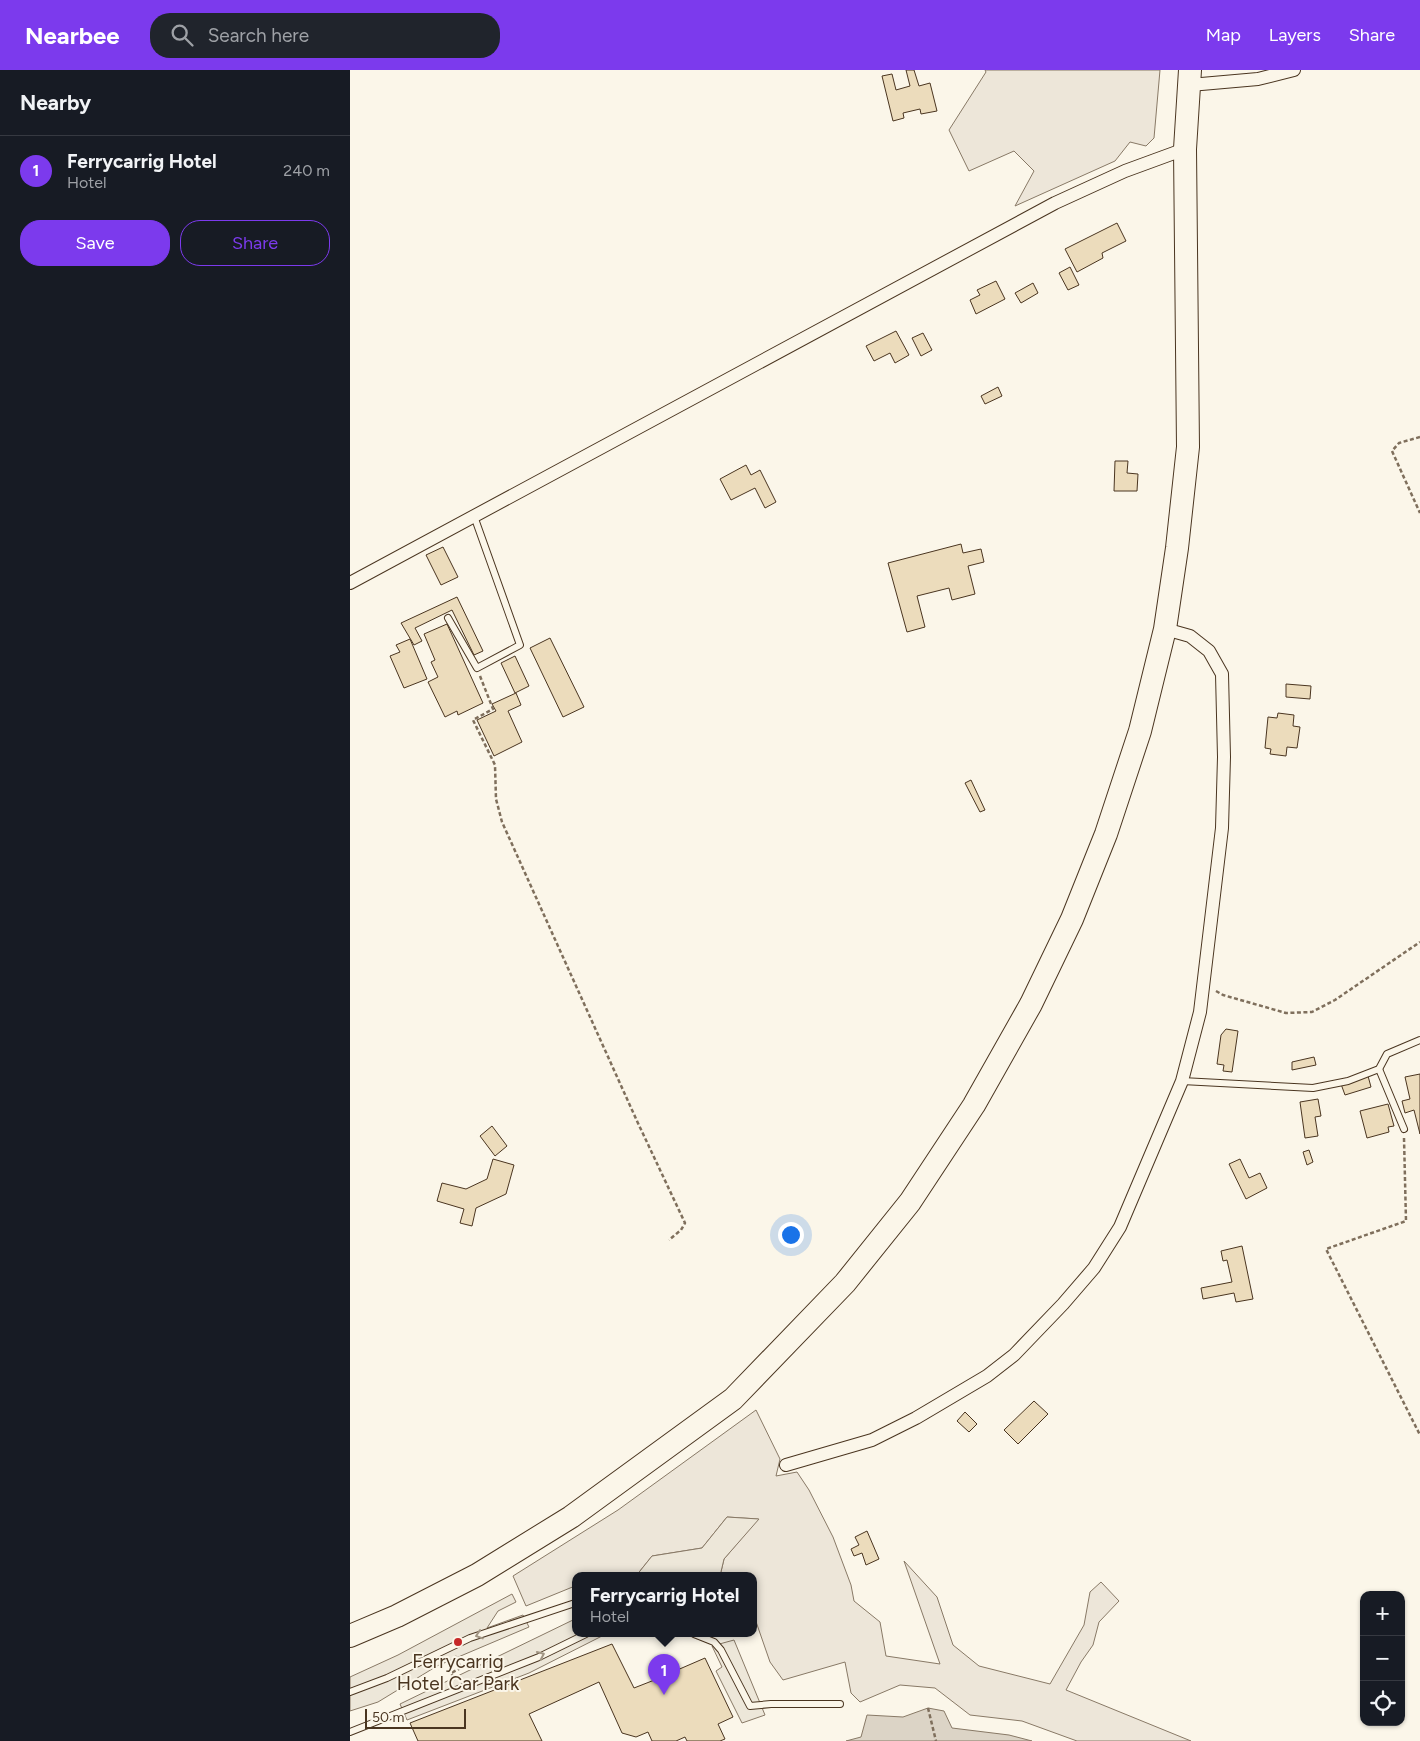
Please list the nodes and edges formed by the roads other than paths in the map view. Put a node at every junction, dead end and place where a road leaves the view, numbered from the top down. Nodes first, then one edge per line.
1 (1294, 70) edge
2 (1190, 78) edge
3 (1185, 149) junction
4 (474, 516) junction
5 (350, 583) edge
6 (448, 618) dead end
7 (1165, 629) junction
8 (1420, 1040) edge
9 (1378, 1068) junction
10 (1182, 1081) junction
11 (1404, 1129) road end
12 (786, 1465) dead end
13 (572, 1605) edge
14 (350, 1636) edge
15 (580, 1637) edge
16 (702, 1637) edge
17 (350, 1692) edge
18 (840, 1704) dead end
19 (350, 1732) edge

1 - 2 street
2 - 3 highway
3 - 4 street
3 - 7 highway
4 - 5 street
4 - 6 lane
7 - 10 street
7 - 14 highway
8 - 9 lane
9 - 10 lane
9 - 11 lane
10 - 12 street
13 -> 17 lane
19 -> 15 lane
16 - 18 lane

